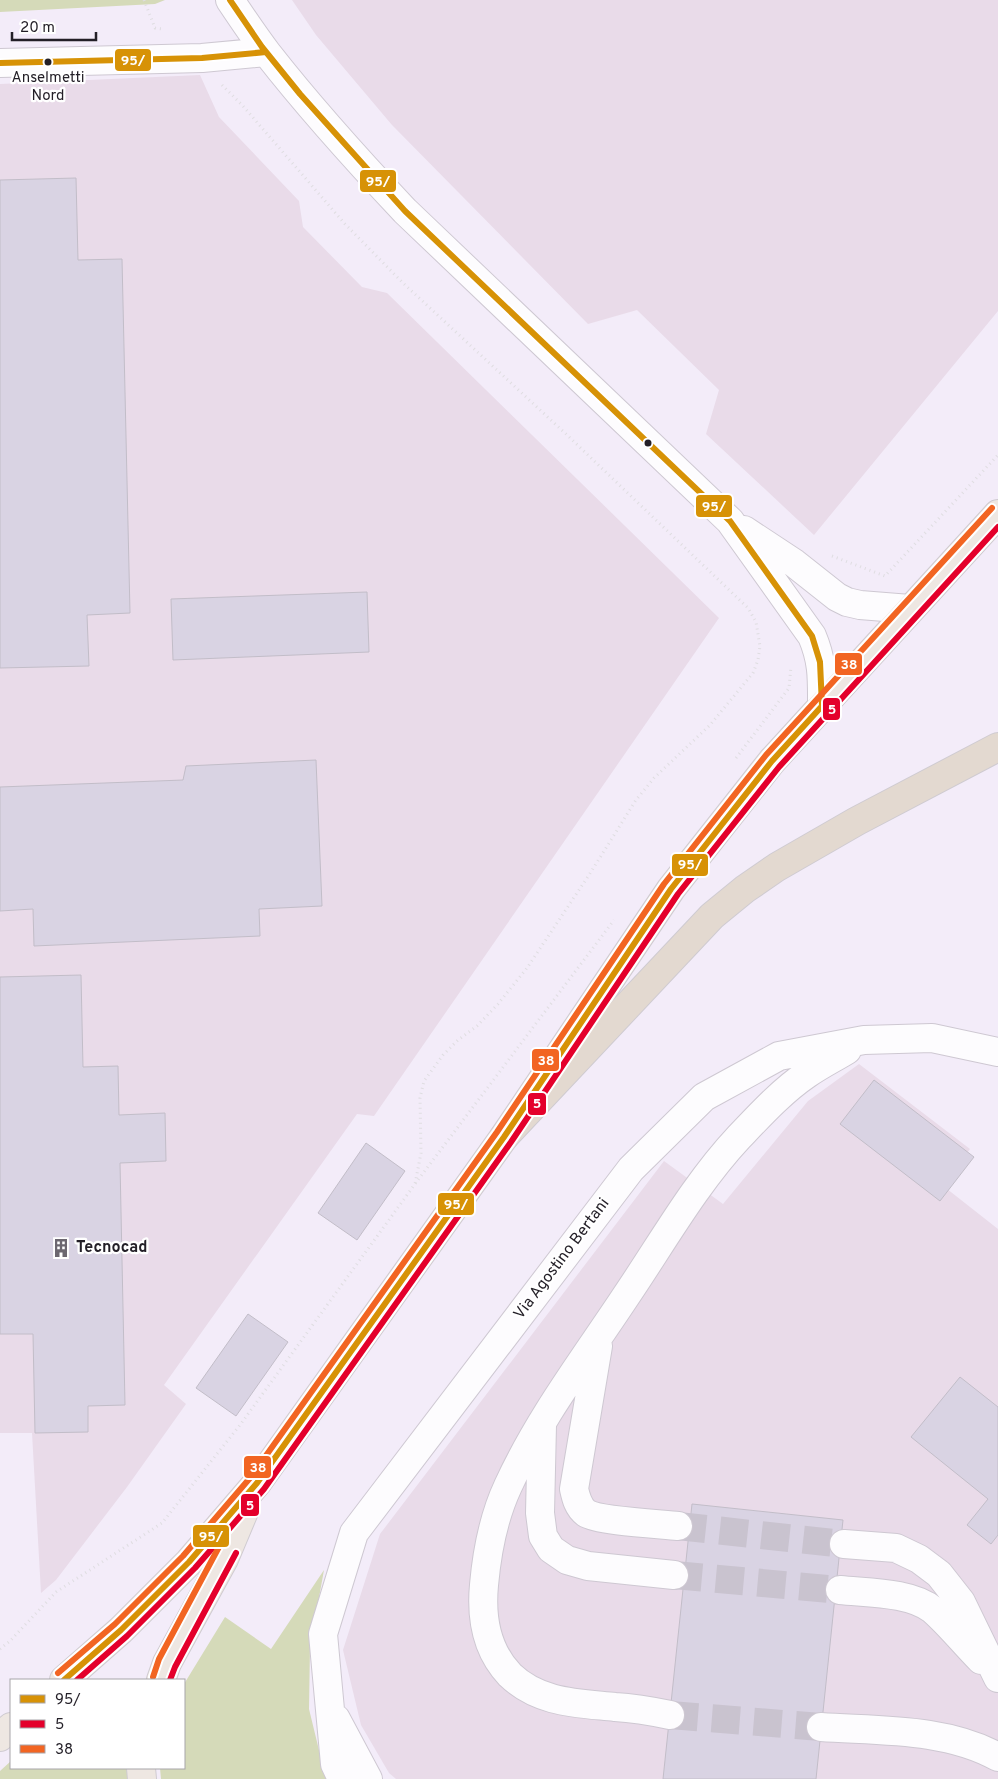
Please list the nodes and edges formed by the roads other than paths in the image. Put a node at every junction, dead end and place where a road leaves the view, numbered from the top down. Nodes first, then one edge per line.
1 (230, 0) edge
2 (266, 52) junction
3 (0, 63) edge
4 (998, 514) edge
5 (730, 521) junction
6 (910, 609) junction
7 (822, 706) junction
8 (998, 747) edge
9 (864, 1040) junction
10 (998, 1052) edge
11 (504, 1137) junction
12 (599, 1337) junction
13 (542, 1421) junction
14 (256, 1483) junction
15 (678, 1526) tunnel mouth
16 (844, 1544) tunnel mouth
17 (674, 1575) tunnel mouth
18 (840, 1590) tunnel mouth
19 (998, 1678) edge
20 (65, 1679) edge
21 (161, 1679) edge
22 (329, 1707) junction
23 (670, 1715) tunnel mouth
24 (10, 1727) edge
25 (821, 1727) tunnel mouth
26 (0, 1737) edge
27 (998, 1757) edge
28 (342, 1779) edge
29 (368, 1779) edge

1 - 2 street
2 - 3 street
2 - 5 street
4 - 6 main road
5 - 6 street
5 - 7 street
6 - 7 main road
7 - 11 main road
8 - 11 highway
9 - 10 street, Via Agostino Bertani
9 - 12 street
9 - 22 street, Via Agostino Bertani
11 - 14 main road
12 - 13 street
12 - 15 street
13 - 17 street
13 - 23 street
14 - 20 main road
14 - 21 main road
16 - 19 street
18 - 19 street
22 - 28 street, Via Agostino Bertani
22 - 29 street, Via Agostino Bertani
24 - 26 main road
25 - 27 street

